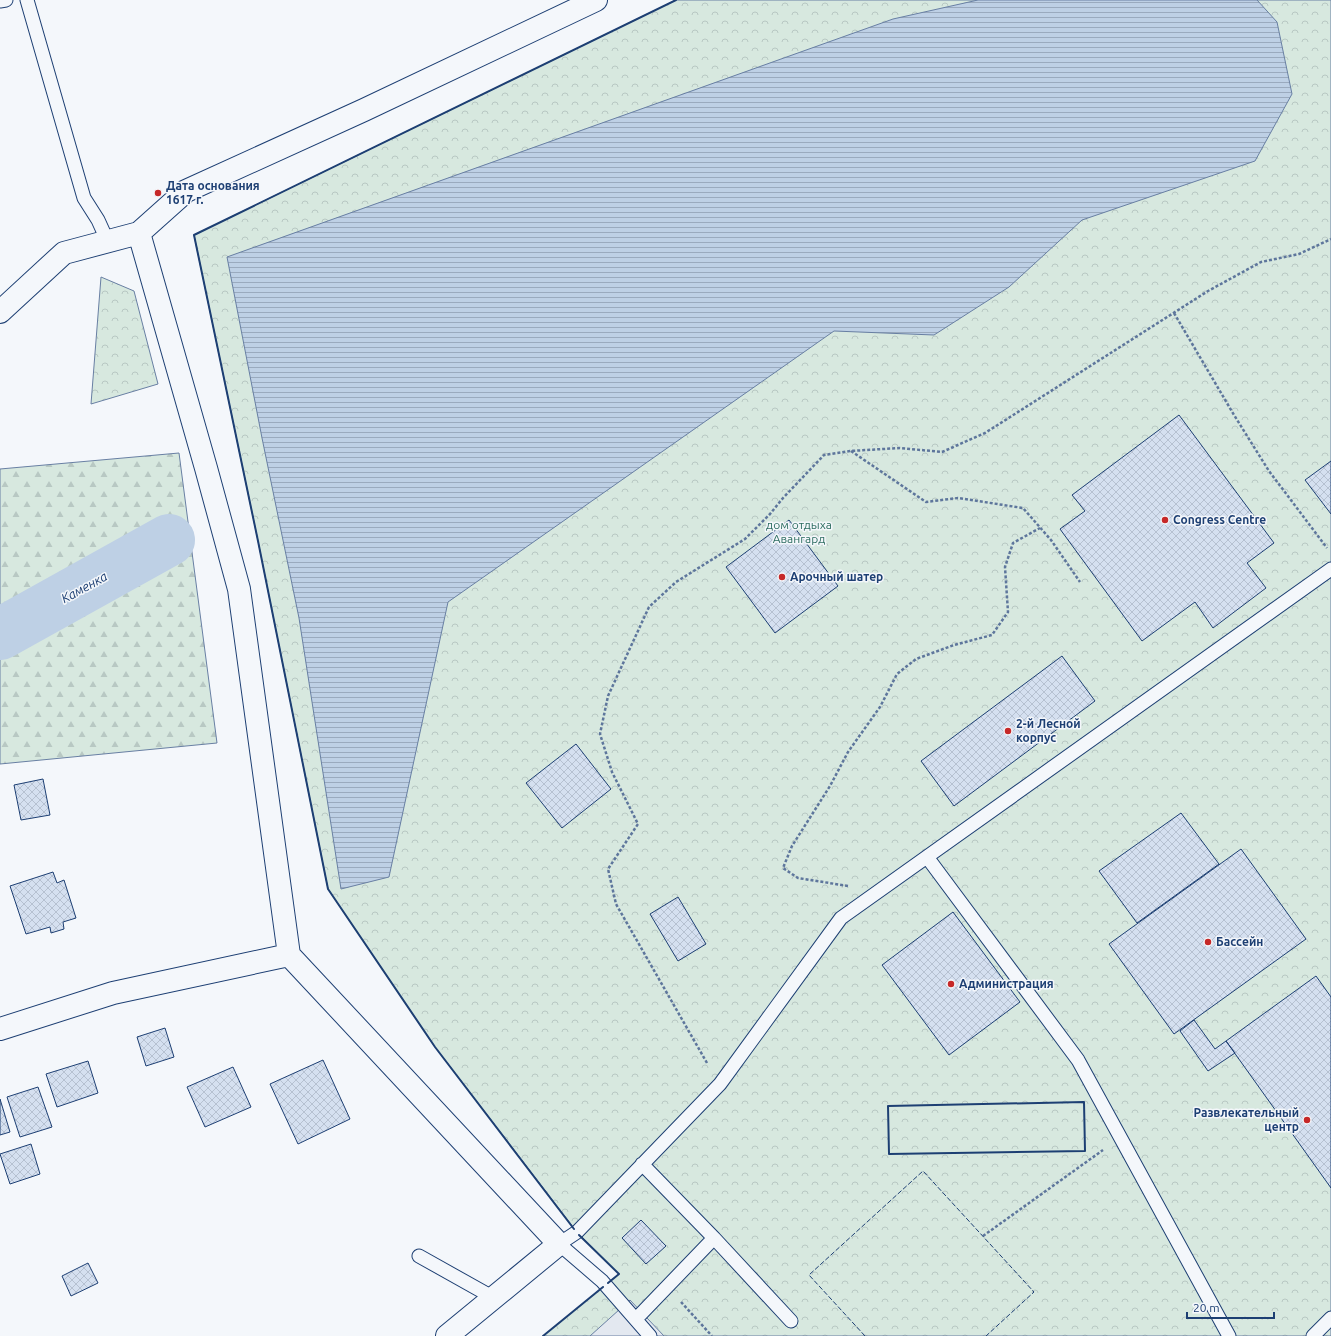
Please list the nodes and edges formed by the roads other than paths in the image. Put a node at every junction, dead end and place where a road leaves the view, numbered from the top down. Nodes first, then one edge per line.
1 (6, 0) edge
2 (27, 0) edge
3 (0, 1) edge
4 (586, 2) edge
5 (139, 233) junction
6 (108, 242) junction
7 (0, 312) edge
8 (1331, 568) edge
9 (927, 857) junction
10 (289, 955) junction
11 (0, 1029) edge
12 (642, 1164) junction
13 (714, 1238) junction
14 (559, 1244) junction
15 (419, 1256) dead end
16 (494, 1298) junction
17 (1331, 1318) edge
18 (636, 1319) junction
19 (791, 1321) dead end
20 (447, 1336) edge
21 (650, 1336) edge
22 (1229, 1336) edge
23 (1313, 1336) edge

1 - 3 lane
2 - 6 lane
4 - 5 street
5 - 6 street
5 - 10 street
6 - 7 street
8 - 9 lane
9 - 12 lane
9 - 22 lane
10 - 11 street
10 - 14 street
12 - 13 lane
12 - 14 lane
13 - 18 lane
13 - 19 lane
14 - 16 street
14 - 18 lane
15 - 16 lane
16 - 20 street
17 - 23 lane
18 - 21 lane

